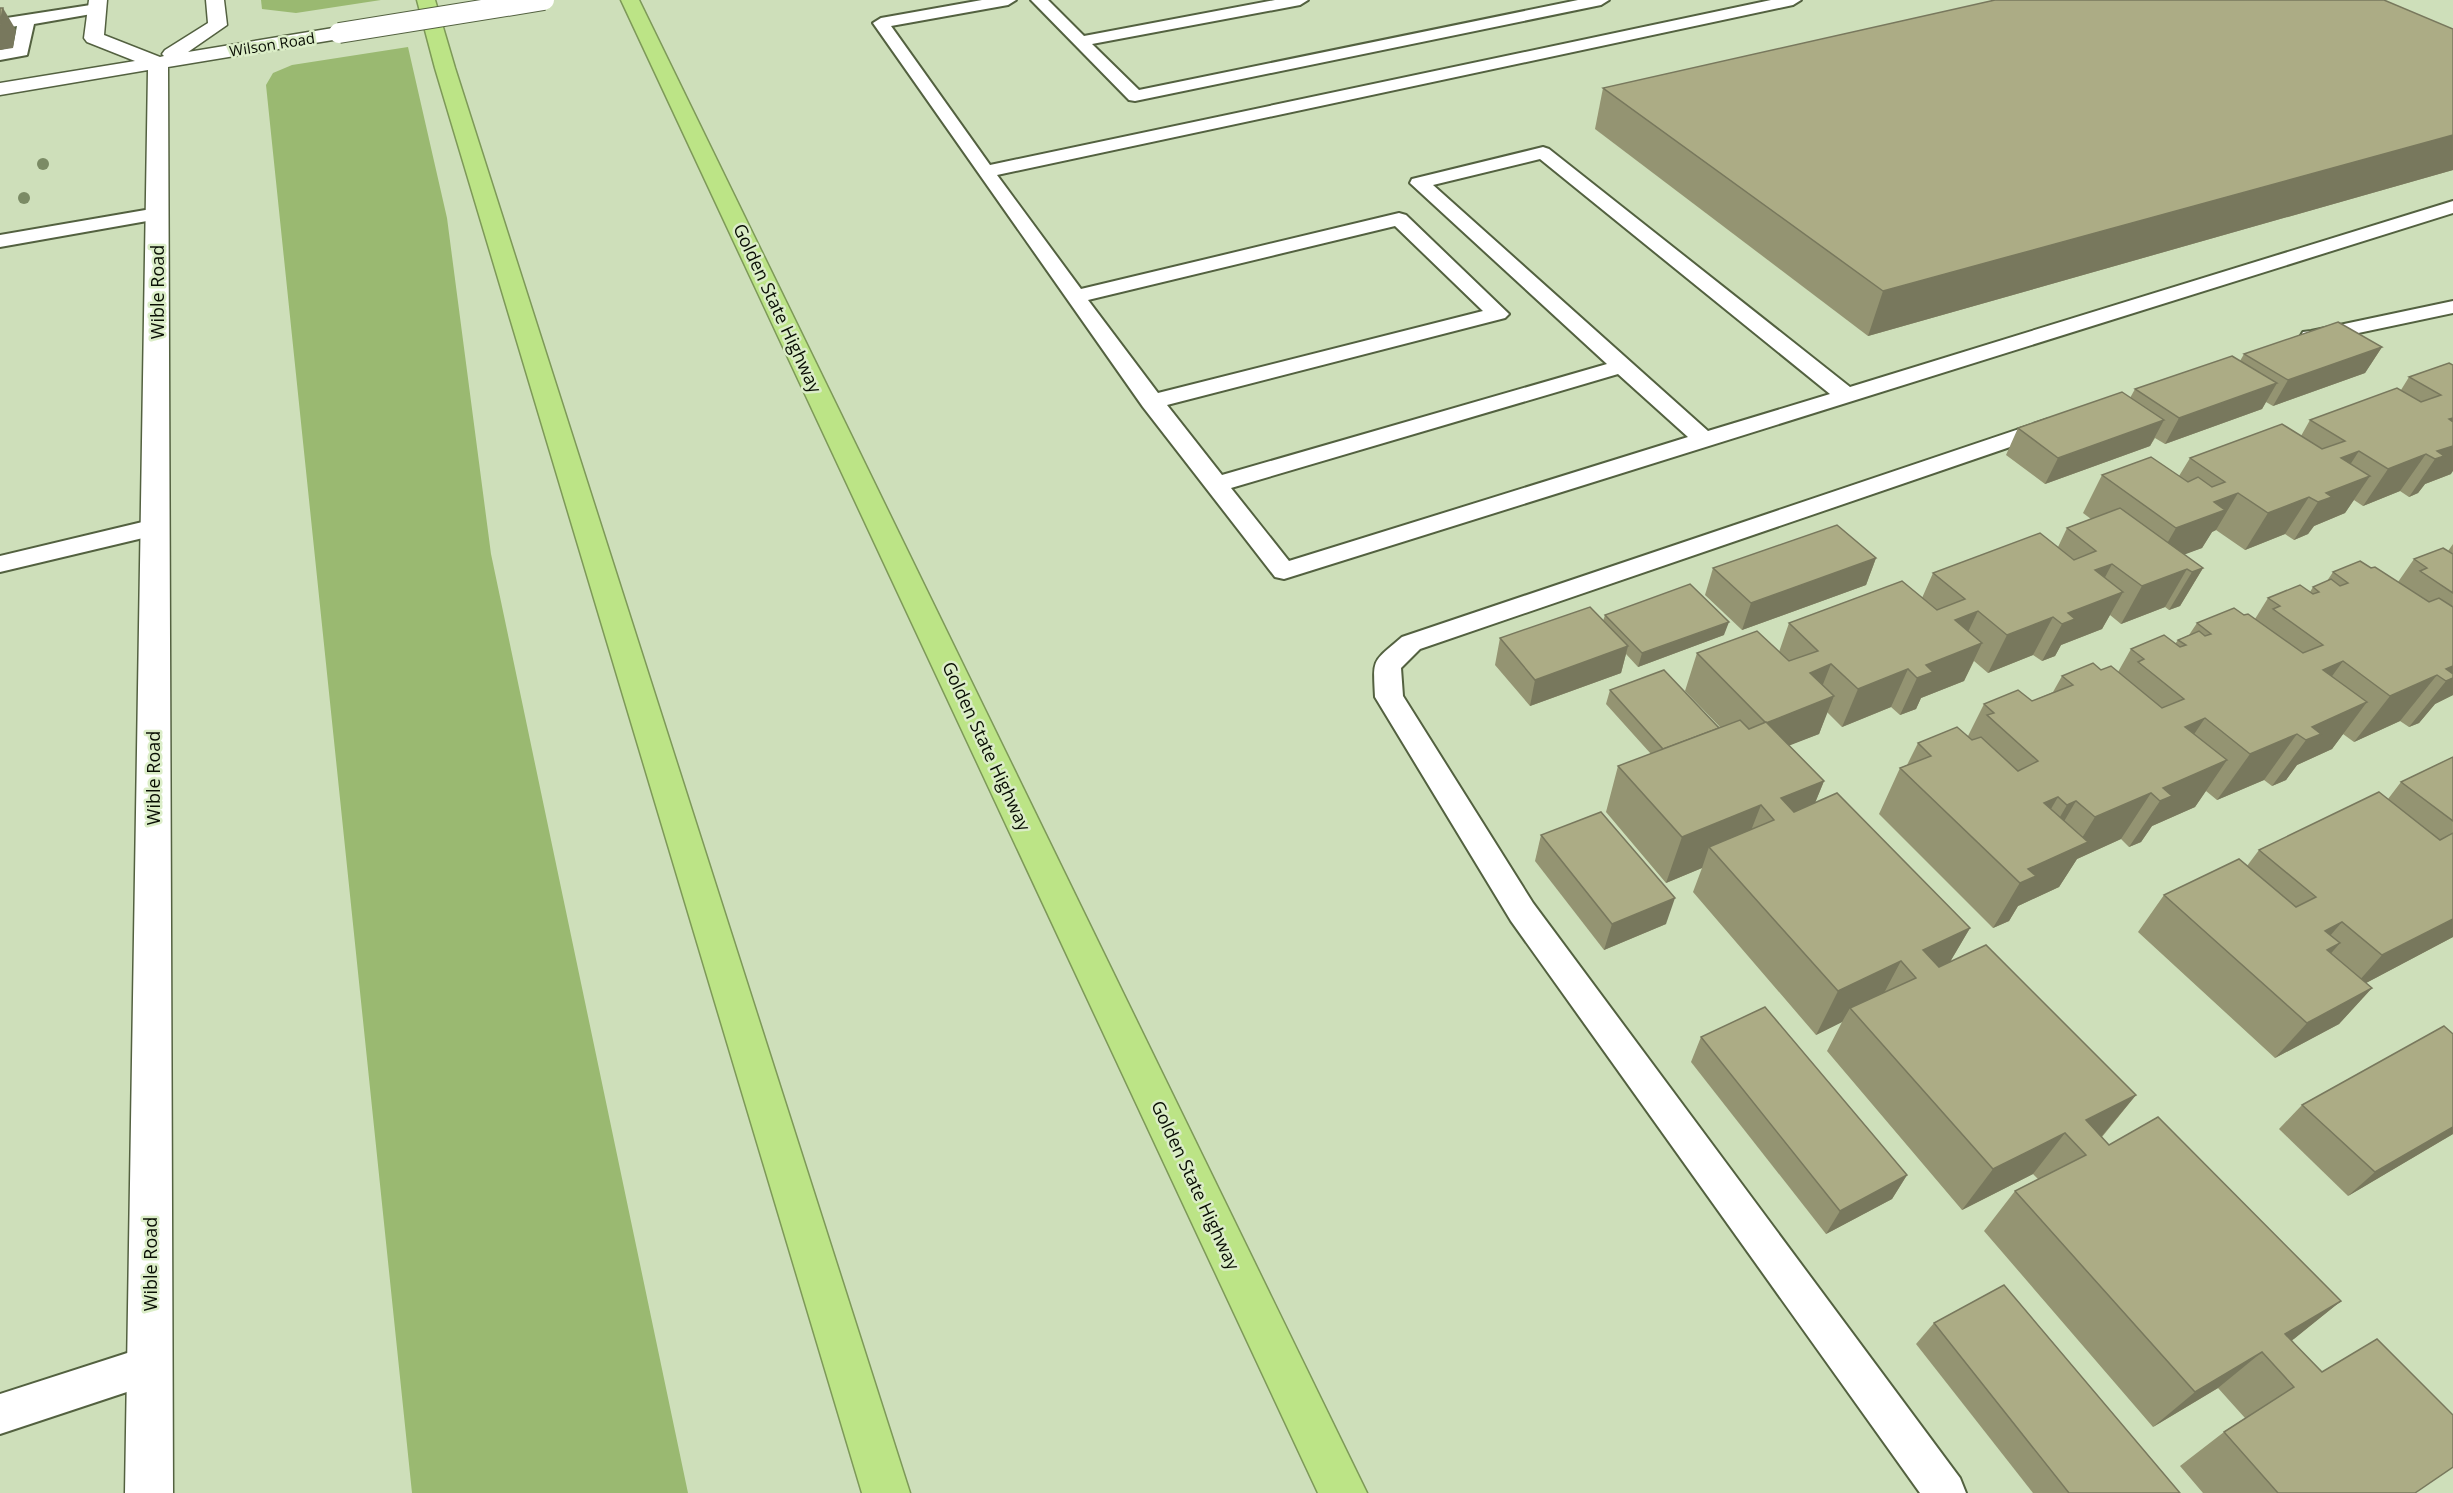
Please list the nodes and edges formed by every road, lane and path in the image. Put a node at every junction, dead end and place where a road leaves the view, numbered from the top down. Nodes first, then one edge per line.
1 (215, 0) edge
2 (426, 0) edge
3 (544, 0) edge
4 (630, 0) edge
5 (1008, 0) edge
6 (1039, 0) edge
7 (1300, 0) edge
8 (1601, 0) edge
9 (1793, 0) edge
10 (98, 4) edge
11 (26, 20) junction
12 (0, 24) edge
13 (1082, 41) junction
14 (0, 55) edge
15 (158, 63) junction
16 (0, 89) edge
17 (1135, 96) junction
18 (1170, 133) junction
19 (985, 172) junction
20 (2453, 207) edge
21 (157, 214) junction
22 (0, 241) edge
23 (1075, 297) junction
24 (2453, 307) edge
25 (2290, 345) edge
26 (1623, 366) junction
27 (1848, 397) junction
28 (1151, 402) junction
29 (2076, 417) edge
30 (1704, 440) junction
31 (1215, 485) junction
32 (155, 526) junction
33 (0, 564) edge
34 (149, 1366) junction
35 (0, 1414) edge
36 (1342, 1489) edge
37 (149, 1493) edge
38 (886, 1493) edge
39 (1946, 1493) edge

1 - 15 street
2 - 38 highway
3 - 15 street, Wilson Road, bridge
4 - 36 highway, Golden State Highway
5 - 19 lane
6 - 13 lane
7 - 13 lane
8 - 17 lane
9 - 18 lane
10 - 11 lane
10 - 15 street
11 - 12 lane
11 - 14 lane
13 - 17 lane
15 - 16 street, Wilson Road
15 - 21 street, Wible Road
17 - 18 lane
18 - 19 lane
19 - 23 lane
20 - 27 lane
21 - 22 lane
21 - 32 street, Wible Road
23 - 28 lane
23 - 28 lane
24 - 25 lane
26 - 27 lane
26 - 30 lane
26 - 31 lane
27 - 30 lane
28 - 31 lane
29 - 39 lane
30 - 31 lane
32 - 33 lane
32 - 34 street, Wible Road
34 - 35 lane
34 - 37 street, Wible Road

